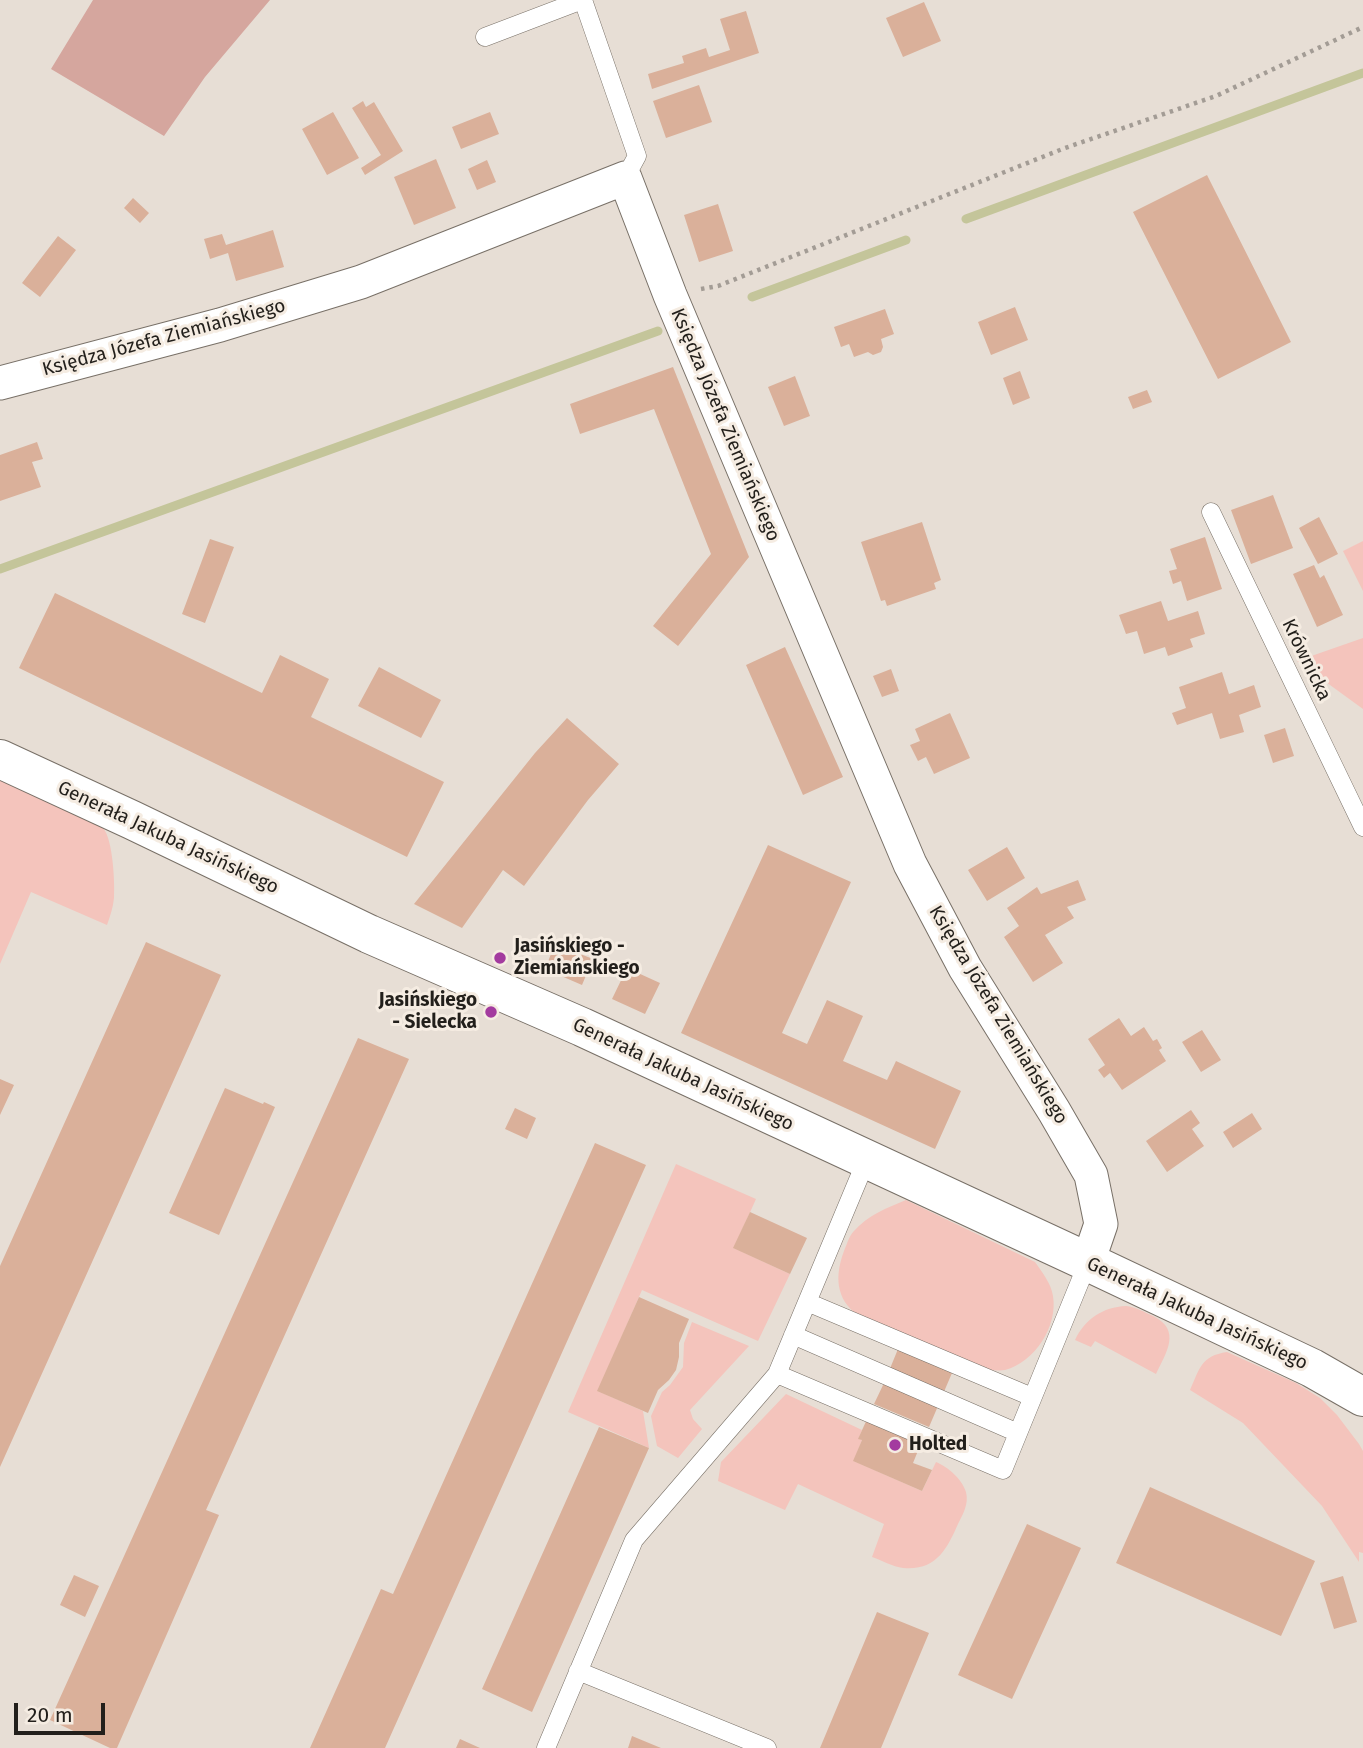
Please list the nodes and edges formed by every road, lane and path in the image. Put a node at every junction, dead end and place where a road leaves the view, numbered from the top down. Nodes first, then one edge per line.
1 (582, 0) edge
2 (1363, 27) edge
3 (485, 37) dead end
4 (625, 178) junction
5 (670, 295) junction
6 (0, 383) edge
7 (1211, 512) dead end
8 (0, 760) edge
9 (1363, 827) edge
10 (866, 1161) junction
11 (1088, 1262) junction
12 (807, 1302) junction
13 (793, 1335) junction
14 (777, 1374) junction
15 (1032, 1397) junction
16 (1363, 1397) edge
17 (1018, 1433) junction
18 (578, 1671) junction
19 (546, 1748) edge
20 (766, 1748) edge

1 - 3 lane
1 - 4 lane
2 - 5 path
4 - 5 street, Księdza Józefa Ziemiańskiego
4 - 6 street, Księdza Józefa Ziemiańskiego
5 - 11 street, Księdza Józefa Ziemiańskiego
7 - 9 lane, Krównicka
8 - 10 street, Generała Jakuba Jasińskiego
10 - 11 street, Generała Jakuba Jasińskiego
10 - 12 lane
11 - 15 lane
11 - 16 street, Generała Jakuba Jasińskiego
12 - 13 lane
12 - 15 lane
13 - 14 lane
13 - 17 lane
14 - 17 lane
14 - 18 lane
15 - 17 lane
18 - 19 lane
18 - 20 lane

